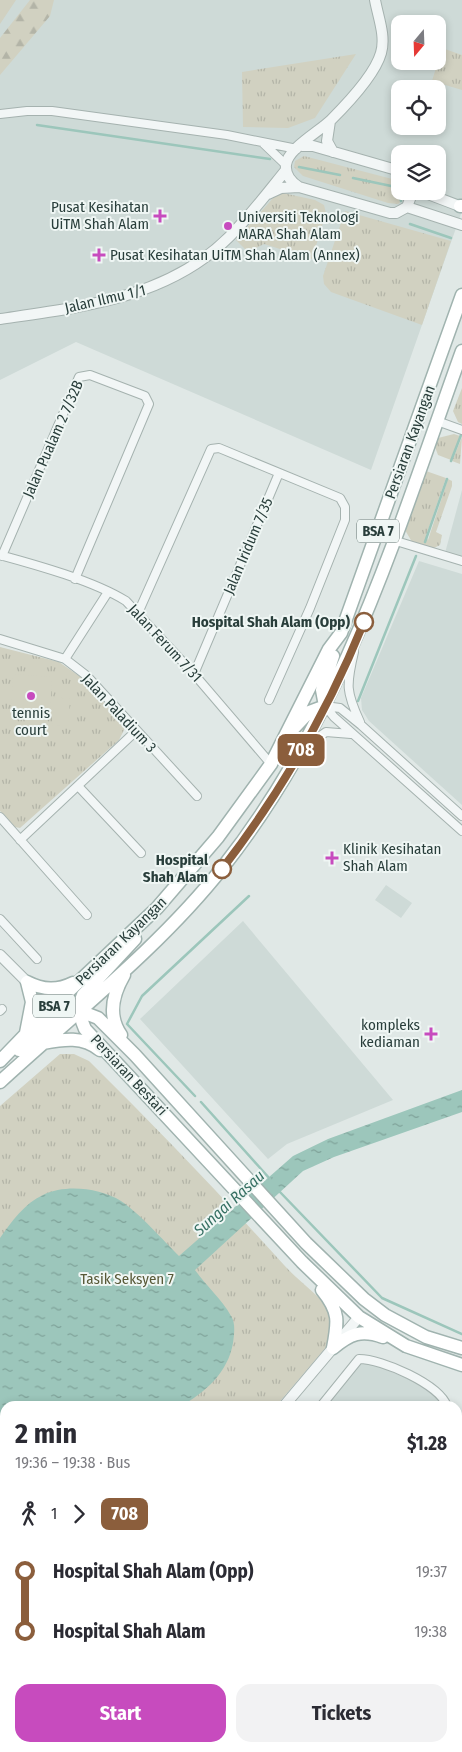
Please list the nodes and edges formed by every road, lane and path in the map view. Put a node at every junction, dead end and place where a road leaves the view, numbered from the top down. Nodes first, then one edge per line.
1 (374, 0) edge
2 (0, 114) edge
3 (330, 121) junction
4 (259, 140) junction
5 (299, 147) junction
6 (333, 152) junction
7 (286, 168) junction
8 (391, 168) edge
9 (299, 187) junction
10 (265, 195) junction
11 (410, 200) edge
12 (445, 200) edge
13 (461, 206) edge
14 (407, 207) junction
15 (462, 225) edge
16 (462, 295) edge
17 (0, 319) edge
18 (462, 351) edge
19 (437, 421) junction
20 (462, 430) edge
21 (279, 472) junction
22 (396, 541) junction
23 (1, 555) edge
24 (462, 561) edge
25 (75, 579) junction
26 (108, 592) junction
27 (138, 613) junction
28 (341, 633) junction
29 (357, 638) junction
30 (0, 639) edge
31 (66, 659) junction
32 (194, 674) junction
33 (269, 700) dead end
34 (325, 706) junction
35 (362, 725) junction
36 (136, 732) junction
37 (353, 735) junction
38 (284, 742) junction
39 (296, 760) junction
40 (271, 764) junction
41 (78, 786) junction
42 (197, 796) dead end
43 (462, 816) edge
44 (0, 817) edge
45 (462, 831) edge
46 (20, 840) junction
47 (141, 853) dead end
48 (157, 908) junction
49 (86, 915) dead end
50 (0, 919) edge
51 (0, 955) edge
52 (37, 959) dead end
53 (129, 966) junction
54 (82, 978) junction
55 (27, 982) junction
56 (80, 1011) junction
57 (26, 1033) junction
58 (42, 1043) junction
59 (135, 1055) junction
60 (0, 1062) edge
61 (0, 1082) edge
62 (139, 1086) junction
63 (306, 1243) junction
64 (302, 1262) junction
65 (358, 1317) junction
66 (406, 1346) junction
67 (333, 1348) junction
68 (462, 1348) edge
69 (462, 1365) edge
70 (288, 1401) edge
71 (325, 1401) edge
72 (445, 1401) edge

1 - 3 street, Jalan Ilmu 1/1
2 - 4 street
3 - 5 street, Jalan Ilmu 1/1
3 - 6 street
4 - 5 street
4 - 7 street
5 - 6 street
5 - 7 street, Jalan Ilmu 1/1
6 - 8 street
7 - 9 street
7 - 10 street, Jalan Ilmu 1/1
9 - 10 street
9 - 14 street
10 - 17 street, Jalan Ilmu 1/1
11 - 14 street
12 - 13 street
14 - 15 street
16 - 28 main road, Persiaran Kayangan / BSA 7
18 - 19 main road, Persiaran Kayangan / BSA 7
19 - 20 street
19 - 22 main road, Persiaran Kayangan / BSA 7
21 - 27 street
21 - 32 street, Jalan Iridum 7/35
21 - 33 street
22 - 24 street
22 - 29 main road, Persiaran Kayangan / BSA 7
23 - 25 street, Jalan Ferum 7/31
23 - 25 street, Jalan Pualam 2 7/32B
25 - 26 street, Jalan Ferum 7/31
26 - 27 street, Jalan Ferum 7/31
26 - 31 street
27 - 32 street, Jalan Ferum 7/31
28 - 34 main road
28 - 38 main road, Persiaran Kayangan / BSA 7
29 - 34 main road, Persiaran Kayangan / BSA 7
29 - 35 street
30 - 31 street, Jalan Paladium 3
31 - 36 street, Jalan Paladium 3
32 - 40 street, Jalan Ferum 7/31
34 - 35 street
34 - 37 street
34 - 38 main road
34 - 39 main road, Persiaran Kayangan / BSA 7
35 - 43 street
36 - 41 street
36 - 42 street, Jalan Paladium 3
37 - 39 street
37 - 45 street
38 - 40 main road, Persiaran Kayangan / BSA 7
39 - 53 main road, Persiaran Kayangan / BSA 7
40 - 48 main road, Persiaran Kayangan / BSA 7
41 - 46 street
41 - 47 street
44 - 46 street
46 - 49 street
48 - 54 main road, Persiaran Kayangan / BSA 7
48 - 56 main road
50 - 52 street
51 - 55 street
53 - 56 main road, Persiaran Kayangan / BSA 7
53 - 59 main road
54 - 55 main road
54 - 57 main road, Persiaran Kayangan / BSA 7
55 - 57 main road
56 - 58 main road, Persiaran Kayangan / BSA 7
56 - 59 main road, Persiaran Bestari
56 - 60 main road
56 - 62 main road, Persiaran Bestari
57 - 60 main road, Persiaran Kayangan / BSA 7
58 - 61 main road, Persiaran Kayangan / BSA 7
58 - 62 main road
59 - 63 main road, Persiaran Bestari
62 - 64 main road, Persiaran Bestari
63 - 65 main road
63 - 68 main road, Persiaran Bestari
64 - 65 main road, Persiaran Bestari
64 - 67 main road
65 - 66 main road, Persiaran Bestari
65 - 67 street
66 - 67 main road
66 - 69 main road, Persiaran Bestari
67 - 70 street
71 - 72 street

